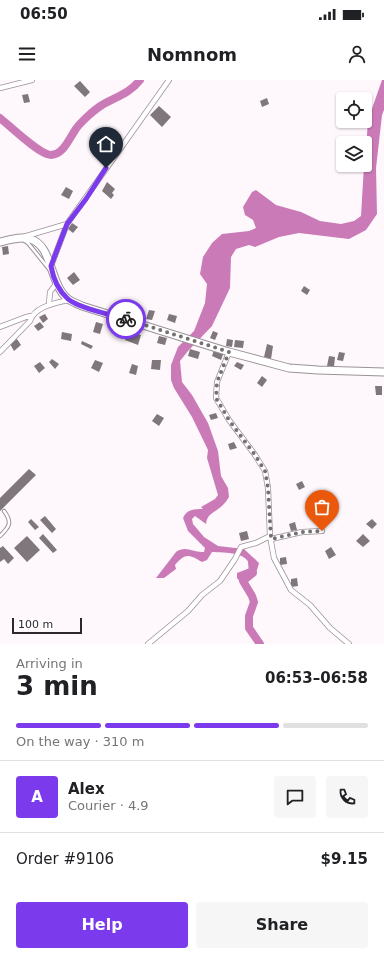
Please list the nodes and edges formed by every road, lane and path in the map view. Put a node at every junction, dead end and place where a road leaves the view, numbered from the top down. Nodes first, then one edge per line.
1 (32, 80) edge
2 (169, 80) edge
3 (0, 88) edge
4 (67, 224) junction
5 (19, 238) junction
6 (0, 242) edge
7 (52, 270) junction
8 (56, 284) junction
9 (68, 300) junction
10 (49, 304) junction
11 (31, 316) junction
12 (0, 327) edge
13 (0, 352) edge
14 (229, 352) junction
15 (384, 372) edge
16 (4, 511) dead end
17 (322, 531) dead end
18 (0, 536) edge
19 (270, 537) junction
20 (148, 644) edge
21 (349, 644) edge

1 - 3 street
2 - 4 street
4 - 5 street
4 - 7 street
5 - 6 main road
5 - 7 main road
7 - 8 main road
8 - 9 main road
8 - 10 street
9 - 10 street
9 - 14 main road
10 - 11 street
11 - 12 street
11 - 13 street
14 - 15 main road
14 - 19 street
16 - 18 lane
17 - 19 street
19 - 20 street
19 - 21 street

